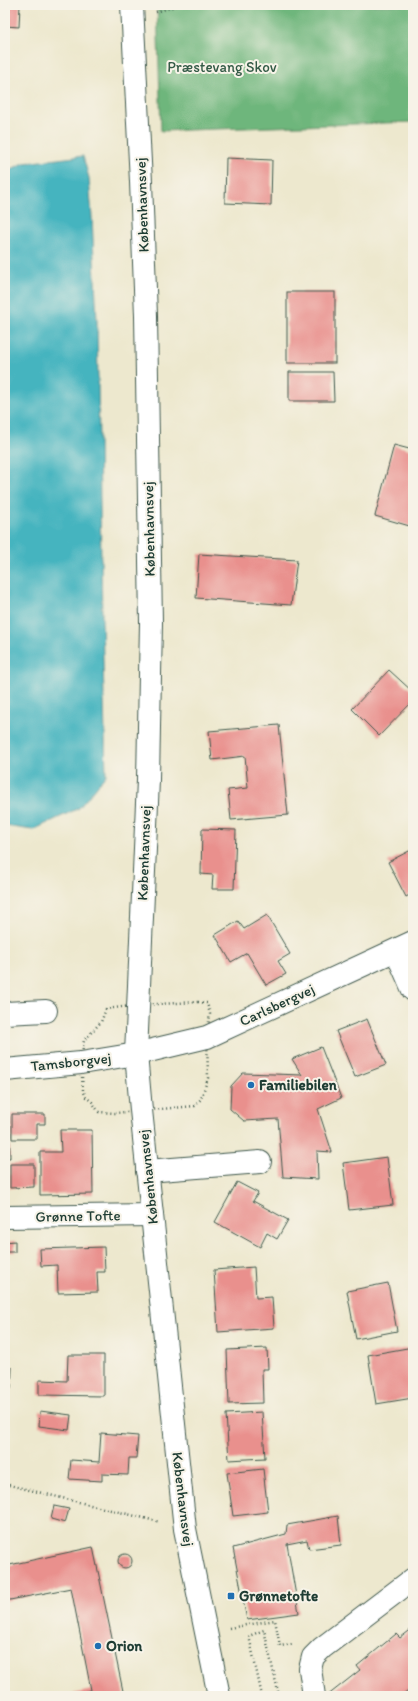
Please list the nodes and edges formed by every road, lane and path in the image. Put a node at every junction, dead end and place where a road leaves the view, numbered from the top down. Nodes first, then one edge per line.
1 (132, 5) edge
2 (404, 946) edge
3 (413, 990) edge
4 (46, 1011) dead end
5 (5, 1012) edge
6 (136, 1054) junction
7 (5, 1070) edge
8 (260, 1162) dead end
9 (147, 1171) junction
10 (152, 1215) junction
11 (5, 1217) edge
12 (5, 1484) edge
13 (185, 1530) junction
14 (413, 1579) edge
15 (242, 1625) dead end
16 (280, 1646) dead end
17 (219, 1696) edge
18 (262, 1696) edge
19 (279, 1696) edge
20 (314, 1696) edge

1 - 6 street, Københavnsvej
2 - 3 street
2 - 6 street, Carlsbergvej
4 - 5 street
6 - 7 street, Tamsborgvej
6 - 9 street, Københavnsvej
8 - 9 street
9 - 10 street, Københavnsvej
10 - 11 street, Grønne Tofte
10 - 13 street, Københavnsvej
12 - 13 path
13 - 17 street, Københavnsvej
14 - 20 street
15 - 16 path
18 - 19 path

